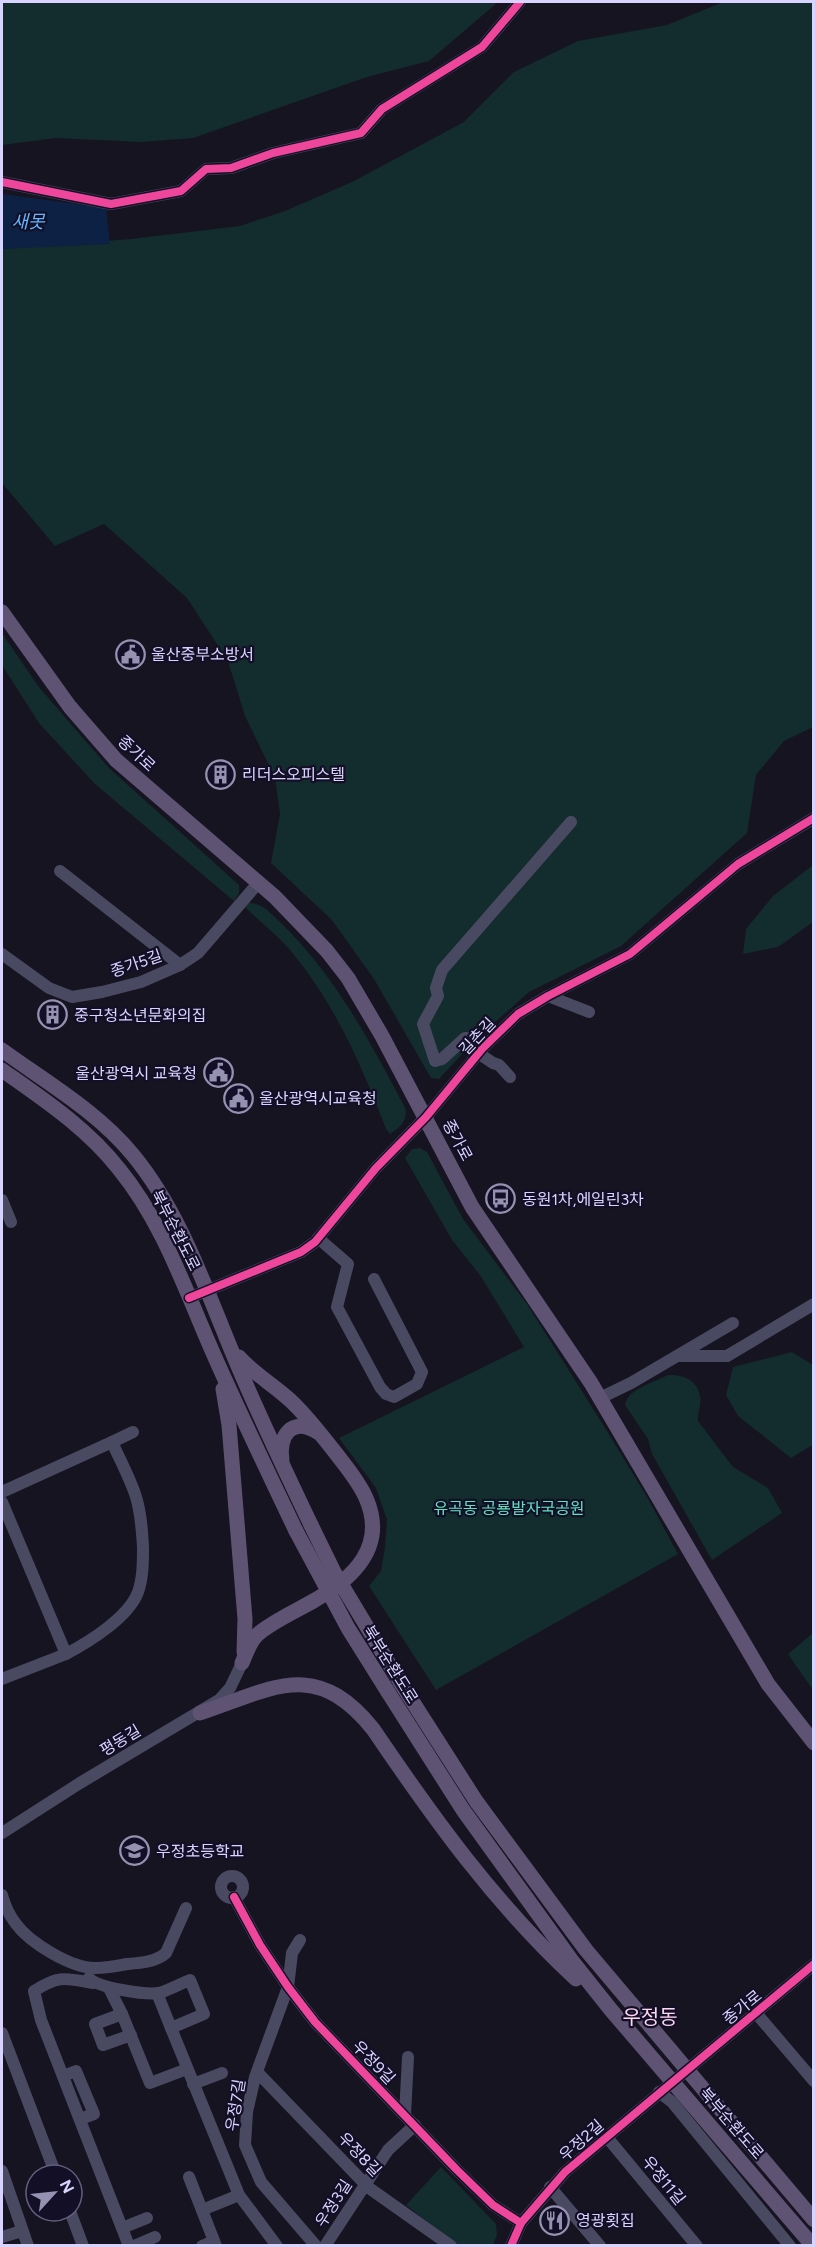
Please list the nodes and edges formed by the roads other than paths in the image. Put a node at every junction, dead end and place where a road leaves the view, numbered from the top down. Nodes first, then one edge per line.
1 (520, 2) edge
2 (2, 182) edge
3 (2, 612) edge
4 (813, 818) edge
5 (571, 822) dead end
6 (60, 871) dead end
7 (259, 882) junction
8 (2, 954) edge
9 (180, 965) junction
10 (548, 996) junction
11 (589, 1012) dead end
12 (2, 1050) edge
13 (478, 1053) junction
14 (2, 1070) edge
15 (510, 1077) dead end
16 (426, 1117) junction
17 (2, 1200) edge
18 (11, 1222) dead end
19 (318, 1238) junction
20 (374, 1280) dead end
21 (207, 1291) junction
22 (189, 1298) junction
23 (813, 1304) edge
24 (733, 1323) dead end
25 (228, 1341) junction
26 (677, 1356) junction
27 (217, 1363) junction
28 (600, 1398) junction
29 (133, 1432) dead end
30 (322, 1436) junction
31 (112, 1442) junction
32 (284, 1467) junction
33 (2, 1492) edge
34 (2, 1502) edge
35 (66, 1654) junction
36 (242, 1663) junction
37 (2, 1679) edge
38 (394, 1687) junction
39 (200, 1713) junction
40 (813, 1743) edge
41 (2, 1833) edge
42 (2, 1895) edge
43 (234, 1897) dead end
44 (186, 1908) dead end
45 (300, 1940) dead end
46 (76, 1964) junction
47 (813, 1964) edge
48 (93, 1983) junction
49 (288, 1987) junction
50 (109, 1988) junction
51 (157, 1993) junction
52 (611, 2010) junction
53 (756, 2013) junction
54 (122, 2014) junction
55 (171, 2028) junction
56 (2, 2033) edge
57 (131, 2035) junction
58 (408, 2057) dead end
59 (187, 2069) junction
60 (687, 2069) junction
61 (257, 2072) junction
62 (222, 2073) dead end
63 (672, 2081) junction
64 (813, 2081) edge
65 (193, 2084) junction
66 (659, 2092) junction
67 (405, 2115) junction
68 (415, 2125) junction
69 (606, 2136) junction
70 (51, 2163) edge
71 (2, 2171) edge
72 (189, 2176) dead end
73 (365, 2184) junction
74 (550, 2187) junction
75 (239, 2195) junction
76 (202, 2210) junction
77 (147, 2218) dead end
78 (813, 2220) edge
79 (74, 2223) edge
80 (521, 2223) junction
81 (122, 2228) junction
82 (22, 2231) junction
83 (2, 2237) edge
84 (155, 2237) dead end
85 (215, 2243) edge
86 (28, 2246) edge
87 (83, 2246) edge
88 (129, 2246) edge
89 (134, 2246) edge
90 (202, 2246) edge
91 (277, 2246) edge
92 (316, 2246) edge
93 (325, 2246) edge
94 (451, 2246) edge
95 (511, 2246) edge
96 (600, 2246) edge
97 (697, 2246) edge
98 (790, 2246) edge
99 (813, 2246) edge

1 - 2 street
3 - 7 main road, 종가로
4 - 10 street, 길촌길
5 - 13 street
6 - 9 street
7 - 9 street, 종가5길
7 - 16 main road, 종가로
8 - 9 street, 종가5길
10 - 11 street
10 - 13 street, 길촌길
12 - 21 main road, 북부순환도로
13 - 15 street
13 - 16 street, 길촌길
14 - 22 main road, 북부순환도로
16 - 19 street, 길촌길
16 - 28 main road, 종가로
17 - 18 street
19 - 20 street
19 - 21 street, 길촌길
21 - 22 street, 길촌길
21 - 25 main road, 북부순환도로
22 - 27 main road, 북부순환도로
23 - 26 street
24 - 26 street
25 - 30 main road
25 - 32 main road, 북부순환도로
26 - 28 street
27 - 36 main road
27 - 38 main road, 북부순환도로, bridge
28 - 40 main road, 종가로
29 - 31 street
30 - 32 main road
30 - 36 main road
31 - 33 street
31 - 35 street
32 - 38 main road, 북부순환도로, bridge
34 - 35 street
35 - 37 street
36 - 39 street, 평동길
38 - 52 main road, 북부순환도로
38 - 60 main road, 북부순환도로
39 - 41 street, 평동길
39 - 52 main road
42 - 46 street
43 - 49 street, 우정9길
44 - 46 street
45 - 49 street, 우정7길
46 - 48 street
47 - 53 street, 종가로
48 - 50 street
48 - 81 street
49 - 61 street, 우정7길
49 - 67 street, 우정9길
50 - 51 street
50 - 54 street
51 - 55 street
51 - 55 street
52 - 63 main road, 북부순환도로
53 - 60 street, 종가로
53 - 64 street
54 - 57 street
54 - 57 street
55 - 59 street
56 - 70 street
57 - 59 street
58 - 67 street
59 - 65 street
60 - 63 street, 우정2길
60 - 78 main road, 북부순환도로
61 - 73 street, 우정8길
61 - 92 street, 우정7길
62 - 65 street
63 - 66 street, 우정2길
63 - 99 main road, 북부순환도로
65 - 75 street
66 - 69 street, 우정2길
66 - 98 street
67 - 68 street, 우정9길
68 - 73 street, 우정3길
68 - 80 street, 우정9길
69 - 74 street, 우정2길
69 - 97 street, 우정11길
71 - 82 street
72 - 76 street
73 - 93 street, 우정3길
73 - 94 street, 우정8길
74 - 80 street, 우정2길
74 - 96 street
75 - 76 street
75 - 91 street
76 - 85 street
77 - 81 street
79 - 87 street
80 - 95 street, 우정2길
81 - 88 street
82 - 83 street
82 - 86 street
84 - 89 street
85 - 90 street

